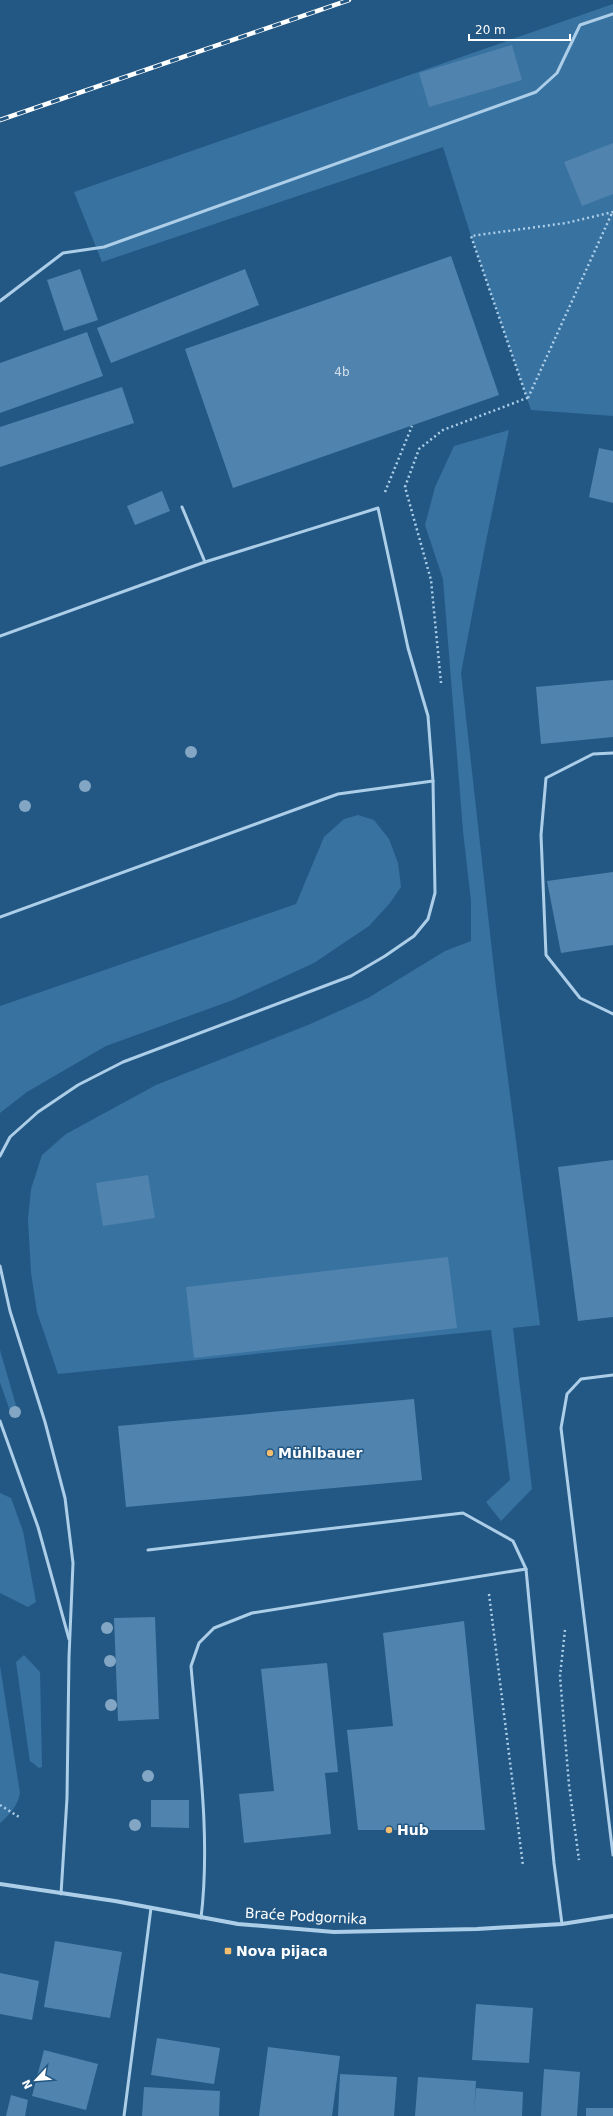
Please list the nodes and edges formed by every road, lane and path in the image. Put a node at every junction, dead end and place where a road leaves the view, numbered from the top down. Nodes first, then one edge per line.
1 (613, 14) edge
2 (612, 212) edge
3 (0, 301) edge
4 (527, 398) junction
5 (412, 426) dead end
6 (182, 507) dead end
7 (378, 508) junction
8 (205, 562) junction
9 (0, 636) edge
10 (441, 689) dead end
11 (613, 753) edge
12 (432, 781) junction
13 (0, 917) edge
14 (613, 1014) edge
15 (0, 1156) edge
16 (0, 1266) edge
17 (613, 1375) edge
18 (0, 1422) edge
19 (148, 1550) dead end
20 (526, 1569) junction
21 (488, 1575) junction
22 (565, 1626) dead end
23 (69, 1642) junction
24 (0, 1805) edge
25 (19, 1817) dead end
26 (613, 1856) edge
27 (579, 1860) dead end
28 (523, 1866) dead end
29 (0, 1884) edge
30 (61, 1894) junction
31 (151, 1908) junction
32 (613, 1916) edge
33 (201, 1918) junction
34 (562, 1924) junction
35 (124, 2116) edge

1 - 3 lane
2 - 4 path
2 - 4 path
4 - 10 path
5 - 7 path
6 - 8 lane
7 - 8 lane
7 - 12 lane
8 - 9 lane
11 - 14 lane
12 - 13 lane
12 - 15 lane
16 - 23 lane
17 - 26 lane
18 - 23 lane
19 - 20 lane
20 - 21 lane
20 - 34 lane
21 - 28 path
21 - 33 lane
22 - 27 path
23 - 30 lane
24 - 25 path
29 - 30 street, Braće Podgornika
30 - 31 street, Braće Podgornika
31 - 33 street, Braće Podgornika
31 - 35 lane
32 - 34 street, Braće Podgornika
33 - 34 street, Braće Podgornika

